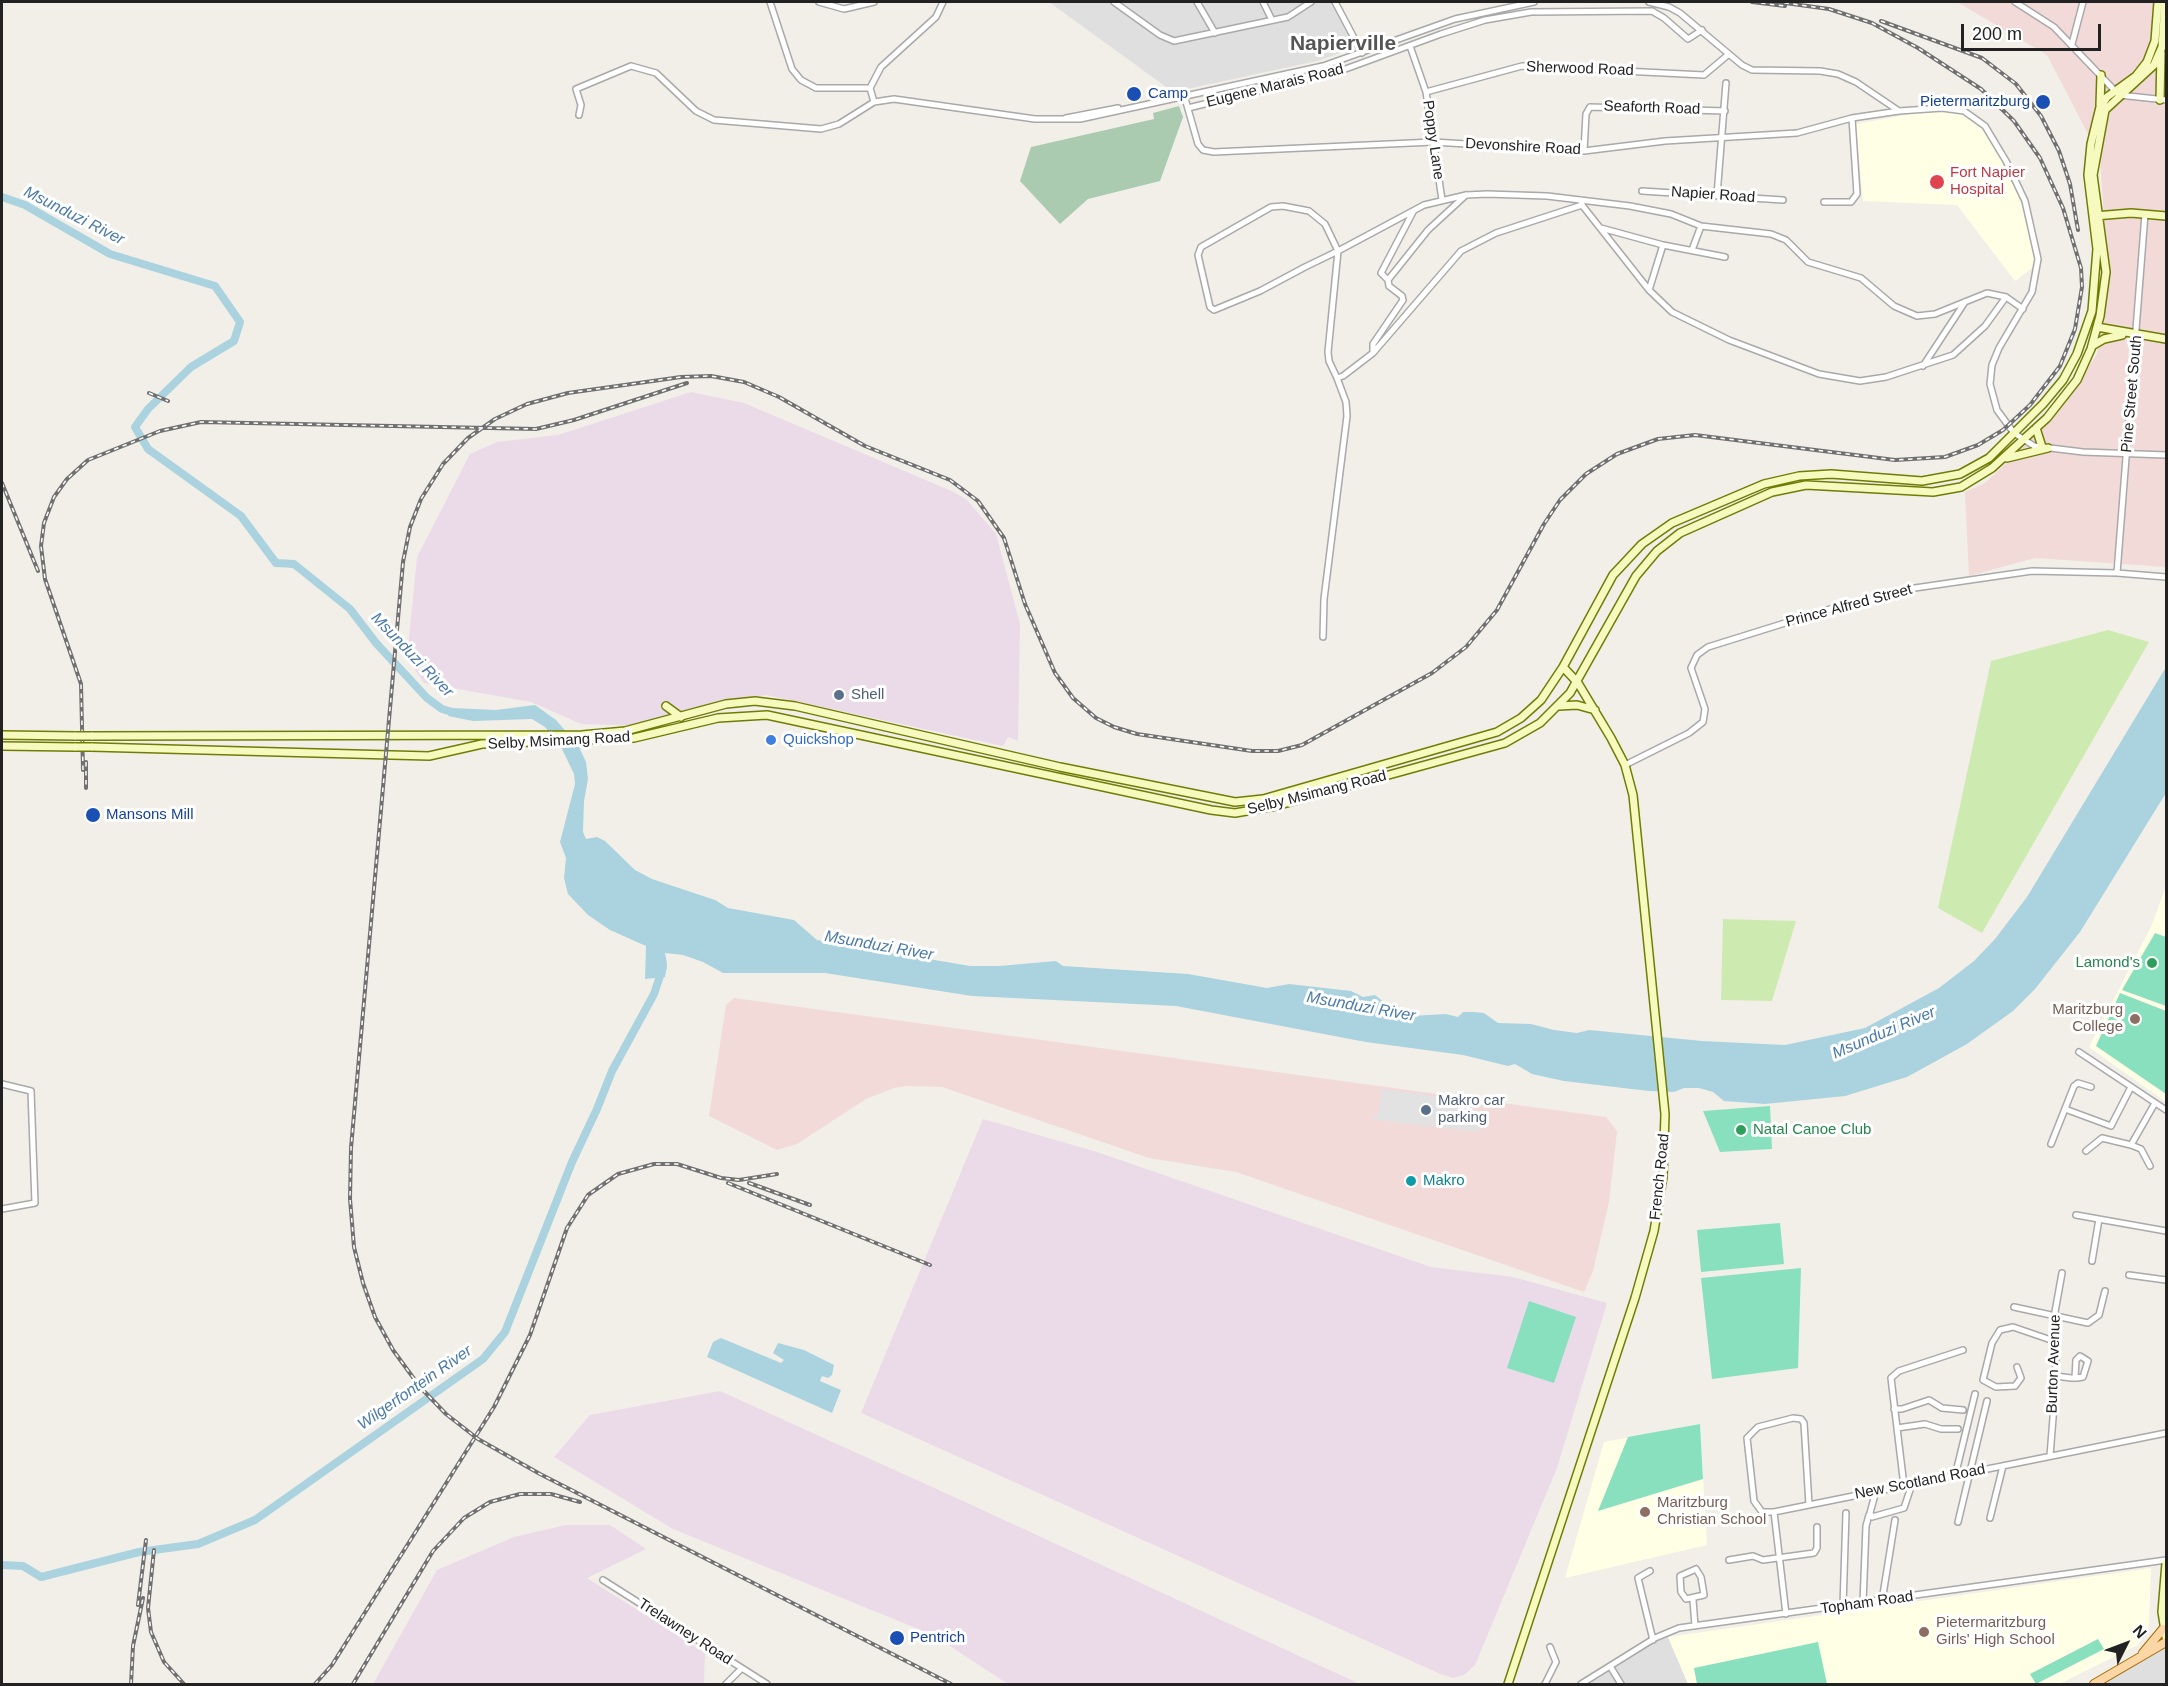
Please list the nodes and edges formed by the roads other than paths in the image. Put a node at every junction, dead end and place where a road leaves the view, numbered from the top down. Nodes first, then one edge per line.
1 (770, 2) edge
2 (819, 2) edge
3 (874, 2) edge
4 (943, 2) edge
5 (1114, 2) edge
6 (1197, 2) edge
7 (1263, 2) edge
8 (1311, 2) edge
9 (1335, 2) edge
10 (1534, 2) edge
11 (1649, 2) edge
12 (2015, 2) edge
13 (2083, 2) edge
14 (2158, 2) edge
15 (2165, 2) edge
16 (1272, 20) junction
17 (1702, 30) junction
18 (1215, 33) junction
19 (2072, 44) junction
20 (1410, 46) junction
21 (2162, 47) junction
22 (1362, 53) junction
23 (1729, 54) junction
24 (2101, 75) junction
25 (1726, 84) dead end
26 (870, 88) junction
27 (1426, 92) junction
28 (2117, 93) junction
29 (1184, 95) junction
30 (2163, 100) edge
31 (874, 102) junction
32 (2100, 107) junction
33 (1188, 108) junction
34 (1725, 111) junction
35 (1899, 111) junction
36 (579, 115) dead end
37 (1852, 117) junction
38 (1723, 138) junction
39 (1433, 142) junction
40 (1584, 151) junction
41 (1642, 191) dead end
42 (1466, 195) junction
43 (1716, 195) junction
44 (1442, 200) junction
45 (1783, 200) dead end
46 (2096, 201) junction
47 (1581, 202) junction
48 (1824, 202) dead end
49 (1413, 212) junction
50 (2114, 213) junction
51 (2145, 214) junction
52 (2095, 216) junction
53 (2166, 216) edge
54 (1701, 226) junction
55 (1600, 228) junction
56 (1663, 245) junction
57 (1692, 250) junction
58 (1338, 251) junction
59 (1725, 257) dead end
60 (1388, 280) junction
61 (1649, 290) junction
62 (2006, 297) junction
63 (1966, 301) junction
64 (2023, 309) junction
65 (2097, 327) junction
66 (2134, 335) junction
67 (2166, 339) edge
68 (2092, 346) junction
69 (1373, 353) junction
70 (1923, 366) junction
71 (1338, 378) junction
72 (2037, 428) junction
73 (2014, 433) junction
74 (2023, 441) junction
75 (2045, 447) junction
76 (2127, 453) junction
77 (2166, 455) edge
78 (2002, 460) junction
79 (2117, 573) junction
80 (2166, 577) edge
81 (1323, 638) dead end
82 (1563, 667) junction
83 (1578, 683) junction
84 (666, 706) dead end
85 (1558, 707) junction
86 (1595, 710) junction
87 (681, 717) junction
88 (642, 727) junction
89 (671, 730) junction
90 (2, 735) edge
91 (547, 738) junction
92 (584, 739) junction
93 (2, 746) edge
94 (1624, 765) junction
95 (2079, 1052) dead end
96 (2, 1084) edge
97 (2091, 1087) dead end
98 (2131, 1087) junction
99 (2155, 1103) junction
100 (2065, 1109) junction
101 (2166, 1110) edge
102 (2051, 1144) dead end
103 (2131, 1145) junction
104 (2086, 1151) dead end
105 (2150, 1166) dead end
106 (2, 1209) edge
107 (2076, 1215) dead end
108 (2099, 1219) junction
109 (2166, 1231) edge
110 (2092, 1261) dead end
111 (2062, 1273) dead end
112 (2130, 1275) dead end
113 (2166, 1280) edge
114 (2105, 1291) dead end
115 (2014, 1307) dead end
116 (2055, 1316) junction
117 (2054, 1341) junction
118 (1963, 1350) dead end
119 (2017, 1367) dead end
120 (2056, 1376) junction
121 (2075, 1378) dead end
122 (1975, 1394) dead end
123 (1987, 1401) dead end
124 (1894, 1409) junction
125 (1963, 1410) dead end
126 (1897, 1428) junction
127 (1958, 1429) dead end
128 (2166, 1433) edge
129 (2050, 1456) junction
130 (2003, 1466) junction
131 (1971, 1472) junction
132 (1955, 1476) junction
133 (1912, 1484) junction
134 (1904, 1486) junction
135 (1876, 1491) junction
136 (1809, 1505) junction
137 (1774, 1512) junction
138 (1846, 1513) dead end
139 (1869, 1515) junction
140 (1990, 1518) dead end
141 (1895, 1521) dead end
142 (1958, 1522) dead end
143 (1817, 1527) dead end
144 (1780, 1557) junction
145 (1729, 1560) dead end
146 (2166, 1561) edge
147 (1650, 1571) dead end
148 (603, 1580) dead end
149 (1693, 1600) junction
150 (1882, 1601) junction
151 (1863, 1604) junction
152 (1843, 1606) junction
153 (1786, 1614) junction
154 (1695, 1626) junction
155 (2165, 1636) edge
156 (1653, 1640) junction
157 (1550, 1647) dead end
158 (2127, 1665) junction
159 (1610, 1666) junction
160 (741, 1669) junction
161 (2097, 1683) edge
162 (726, 1684) edge
163 (767, 1684) edge
164 (1508, 1684) edge
165 (1545, 1684) edge
166 (1581, 1684) edge
167 (1621, 1684) edge
168 (2086, 1684) edge

1 - 26 street
2 - 3 street
4 - 26 street
5 - 18 street
6 - 18 street
7 - 16 street
8 - 16 street
9 - 22 street
10 - 22 street, Eugene Marais Road
11 - 17 street
12 - 19 street
13 - 19 street
14 - 28 main road, Selby Msimang Road
15 - 21 main road, Selby Msimang Road
16 - 18 street
17 - 20 street, Eugene Marais Road
17 - 23 street
19 - 24 street
20 - 27 street, Poppy Lane
20 - 33 street, Eugene Marais Road
21 - 28 main road, Selby Msimang Road
21 - 30 main road
22 - 29 street, Eugene Marais Road
23 - 27 street, Sherwood Road
23 - 35 street
24 - 28 street
24 - 32 main road
25 - 34 street
26 - 31 street
27 - 39 street, Poppy Lane
28 - 30 street
28 - 32 main road, Selby Msimang Road
28 - 46 main road, Selby Msimang Road
29 - 31 street, Eugene Marais Road
29 - 33 street, Devonshire Road
31 - 36 street, Eugene Marais Road
32 - 52 main road, Selby Msimang Road
33 - 39 street, Devonshire Road
34 - 38 street
34 - 40 street, Seaforth Road
35 - 37 street, Devonshire Road
35 - 64 street, Devonshire Road
37 - 38 street, Devonshire Road
37 - 48 street
38 - 40 street, Devonshire Road
38 - 43 street
39 - 40 street, Devonshire Road
39 - 44 street, Poppy Lane
41 - 43 street, Napier Road
42 - 44 street
42 - 47 street
42 - 60 street
43 - 45 street, Napier Road
44 - 49 street
46 - 50 main road
46 - 52 main road, Selby Msimang Road
47 - 54 street
47 - 55 street
47 - 69 street
49 - 58 street
49 - 60 street
50 - 51 main road
50 - 52 main road
51 - 53 main road
51 - 66 street, Pine Street South
52 - 65 main road, Selby Msimang Road
52 - 73 main road, Selby Msimang Road
54 - 57 street
54 - 63 street
55 - 56 street
55 - 61 street
56 - 57 street
56 - 61 street
57 - 59 street
58 - 58 street
58 - 71 street
60 - 69 street
61 - 70 street
62 - 63 street
62 - 64 street
62 - 70 street
63 - 70 street
64 - 73 street, Devonshire Road
65 - 66 main road
65 - 68 main road, Selby Msimang Road
66 - 67 main road
66 - 68 main road
66 - 76 street, Pine Street South
68 - 72 main road, Selby Msimang Road
69 - 71 street
71 - 81 street
72 - 74 main road, Selby Msimang Road
72 - 75 main road
73 - 74 street, Devonshire Road
73 - 82 main road, Selby Msimang Road
74 - 75 street
74 - 78 main road, Selby Msimang Road
75 - 76 street
75 - 78 main road
76 - 77 street
76 - 79 street, Pine Street South
78 - 83 main road, Selby Msimang Road
79 - 80 street, Prince Alfred Street
79 - 94 street, Prince Alfred Street
82 - 83 main road, French Road
82 - 87 main road, Selby Msimang Road
83 - 85 main road, Selby Msimang Road
83 - 86 main road, French Road
84 - 87 main road
85 - 86 main road
85 - 89 main road, Selby Msimang Road
86 - 94 main road, French Road
87 - 88 main road, Selby Msimang Road
88 - 89 main road
88 - 92 main road, Selby Msimang Road
89 - 92 main road, Selby Msimang Road
90 - 91 main road, Selby Msimang Road, bridge
91 - 92 main road, Selby Msimang Road
91 - 93 main road, Selby Msimang Road, bridge
94 - 164 main road, French Road
95 - 98 street
96 - 106 street
97 - 100 street
98 - 99 street
98 - 100 street
99 - 101 street
99 - 103 street
100 - 102 street
103 - 104 street
103 - 105 street
107 - 108 street
108 - 109 street
108 - 110 street
111 - 116 street, Burton Avenue
112 - 113 street
114 - 116 street
115 - 116 street
116 - 117 street, Burton Avenue
117 - 119 street
117 - 120 street, Burton Avenue
118 - 124 street
120 - 121 street
120 - 129 street, Burton Avenue
122 - 132 street
123 - 131 street
124 - 125 street
124 - 126 street
126 - 127 street
126 - 134 street
128 - 129 street, New Scotland Road
129 - 130 street, New Scotland Road
130 - 131 street, New Scotland Road
130 - 140 street
131 - 132 street, New Scotland Road
131 - 142 street
132 - 133 street, New Scotland Road
133 - 134 street, New Scotland Road
133 - 139 street
134 - 135 street, New Scotland Road
135 - 136 street, New Scotland Road
135 - 139 street
136 - 137 street, New Scotland Road
136 - 137 street
137 - 144 street
138 - 152 street
139 - 151 street
141 - 150 street
143 - 144 street
144 - 145 street
144 - 153 street
146 - 150 street, Topham Road
146 - 155 main road
147 - 156 street
148 - 160 street, Trelawney Road
149 - 149 street
149 - 154 street
150 - 151 street, Topham Road
151 - 152 street, Topham Road
152 - 153 street, Topham Road
153 - 154 street, Topham Road
154 - 156 street, Topham Road
155 - 158 main road
155 - 158 main road
156 - 159 street, Topham Road
157 - 165 street
158 - 161 main road
159 - 166 street, Topham Road
159 - 167 street
160 - 162 street
160 - 163 street, Trelawney Road
161 - 168 main road

